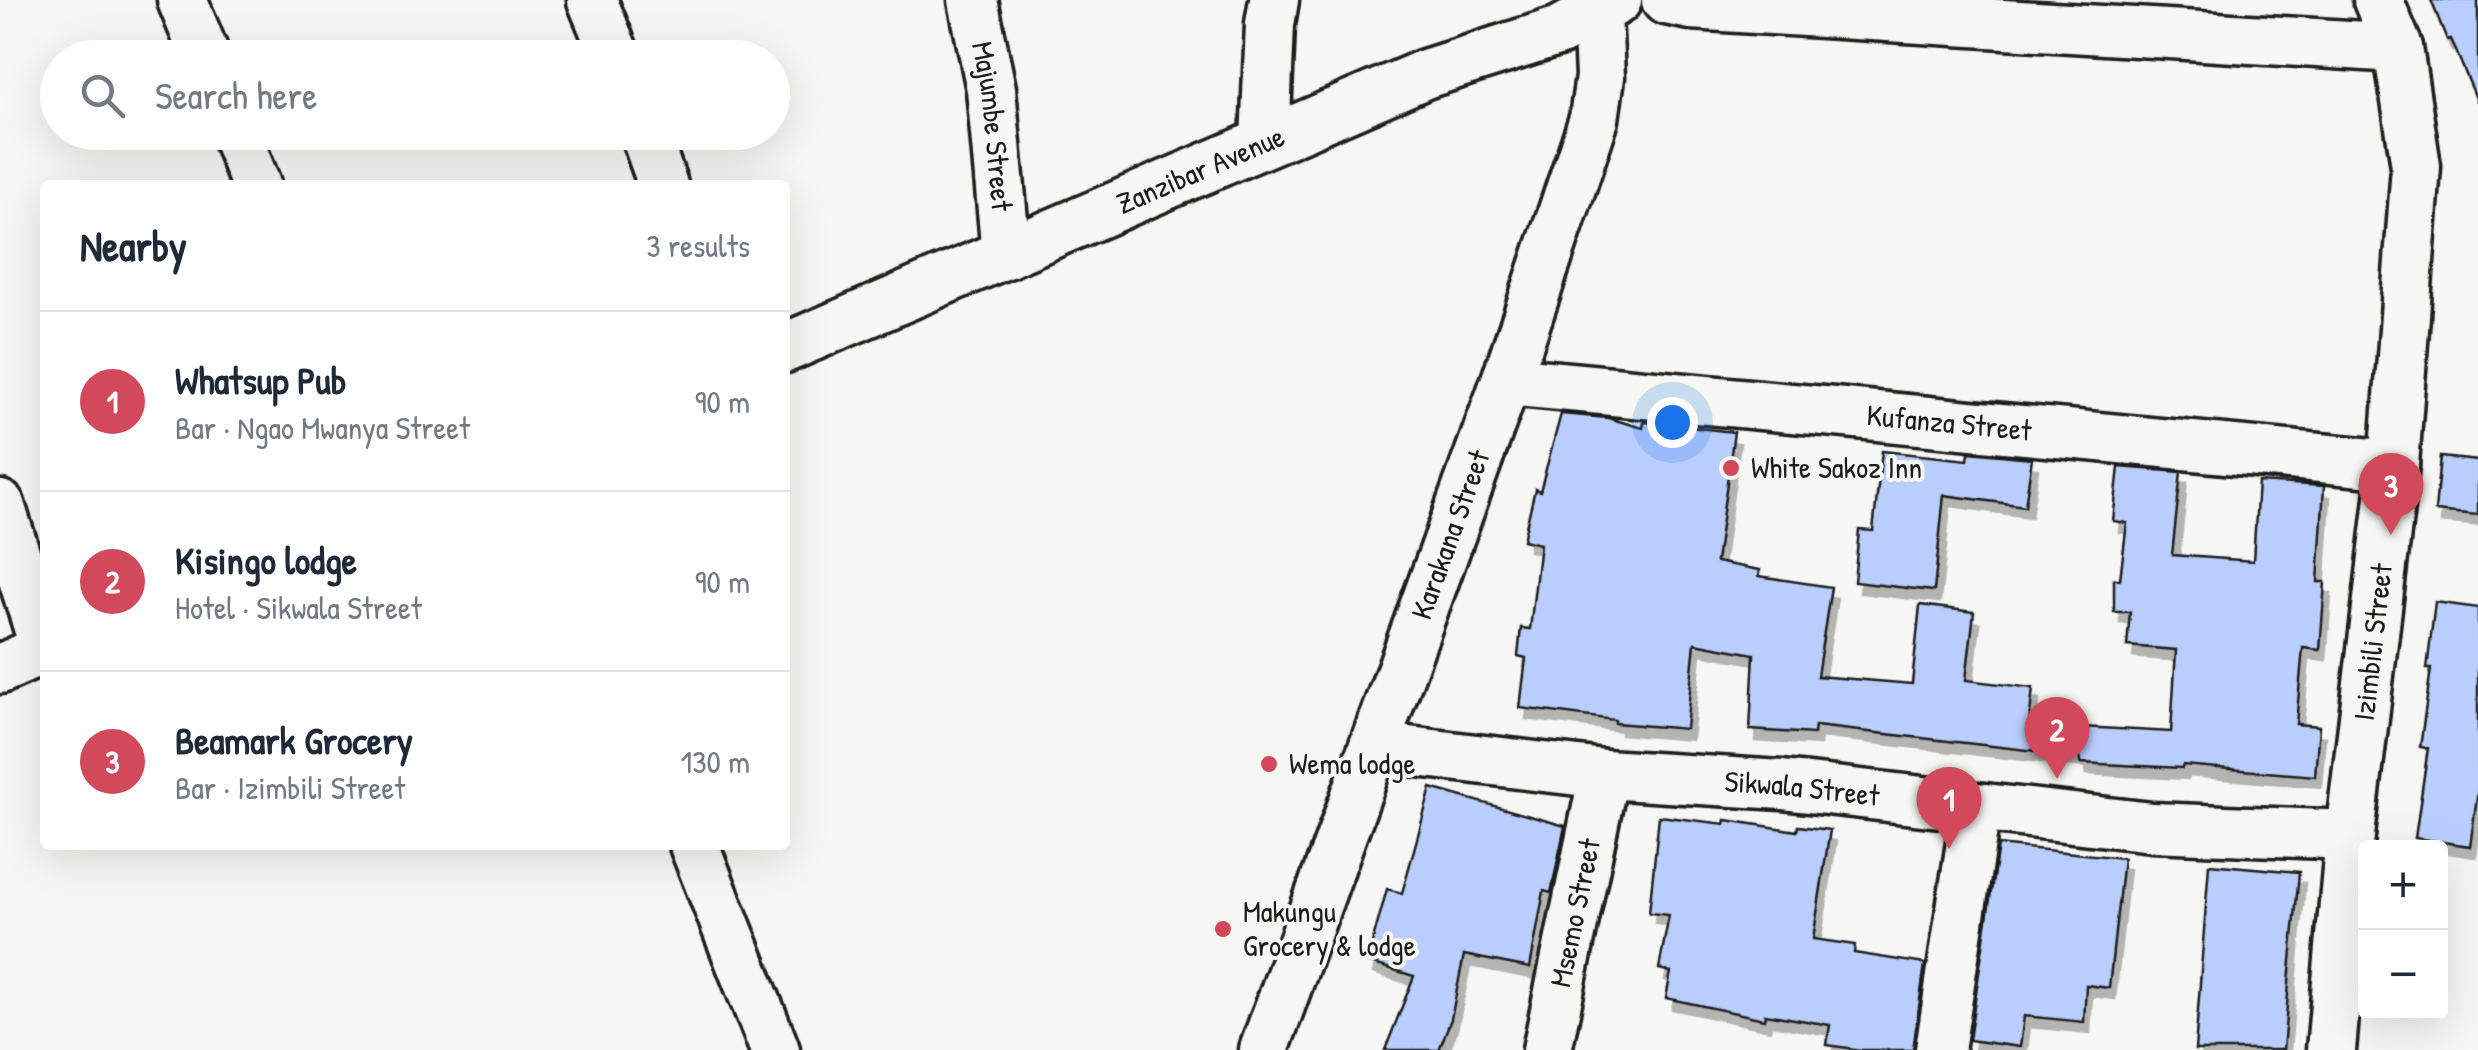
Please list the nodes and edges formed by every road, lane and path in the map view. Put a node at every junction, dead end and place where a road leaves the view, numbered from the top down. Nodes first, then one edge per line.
1 (182, 0) edge
2 (592, 0) edge
3 (973, 0) edge
4 (1274, 0) edge
5 (1666, 0) edge
6 (2378, 0) edge
7 (1607, 6) edge
8 (199, 40) edge
9 (609, 40) edge
10 (2398, 48) junction
11 (1266, 142) junction
12 (242, 150) edge
13 (650, 150) edge
14 (254, 180) edge
15 (661, 180) edge
16 (1006, 254) junction
17 (790, 346) edge
18 (1506, 381) junction
19 (2394, 465) junction
20 (0, 505) edge
21 (40, 633) edge
22 (40, 651) edge
23 (0, 669) edge
24 (1374, 747) junction
25 (1604, 774) junction
26 (1976, 809) junction
27 (2350, 834) junction
28 (696, 850) edge
29 (776, 1050) edge
30 (1264, 1050) edge
31 (1547, 1050) edge
32 (1940, 1050) edge
33 (2332, 1050) edge
34 (2340, 1050) edge

1 - 8 street
2 - 9 street
3 - 16 street, Majumbe Street
4 - 11 street
5 - 10 street
6 - 10 street, Izimbili Street
7 - 11 street, Zanzibar Avenue
7 - 18 street, Karakana Street
10 - 19 street, Izimbili Street
11 - 16 street, Zanzibar Avenue
12 - 14 street
13 - 15 street
16 - 17 street, Zanzibar Avenue
18 - 19 street, Kufanza Street
18 - 24 street, Karakana Street
19 - 27 street, Izimbili Street
20 - 21 street
22 - 23 street
24 - 25 street, Sikwala Street
24 - 30 street, Karakana Street
25 - 26 street, Sikwala Street
25 - 31 street, Msemo Street
26 - 27 street, Sikwala Street
26 - 32 street
27 - 33 street, Izimbili Street
28 - 29 street
33 - 34 street

